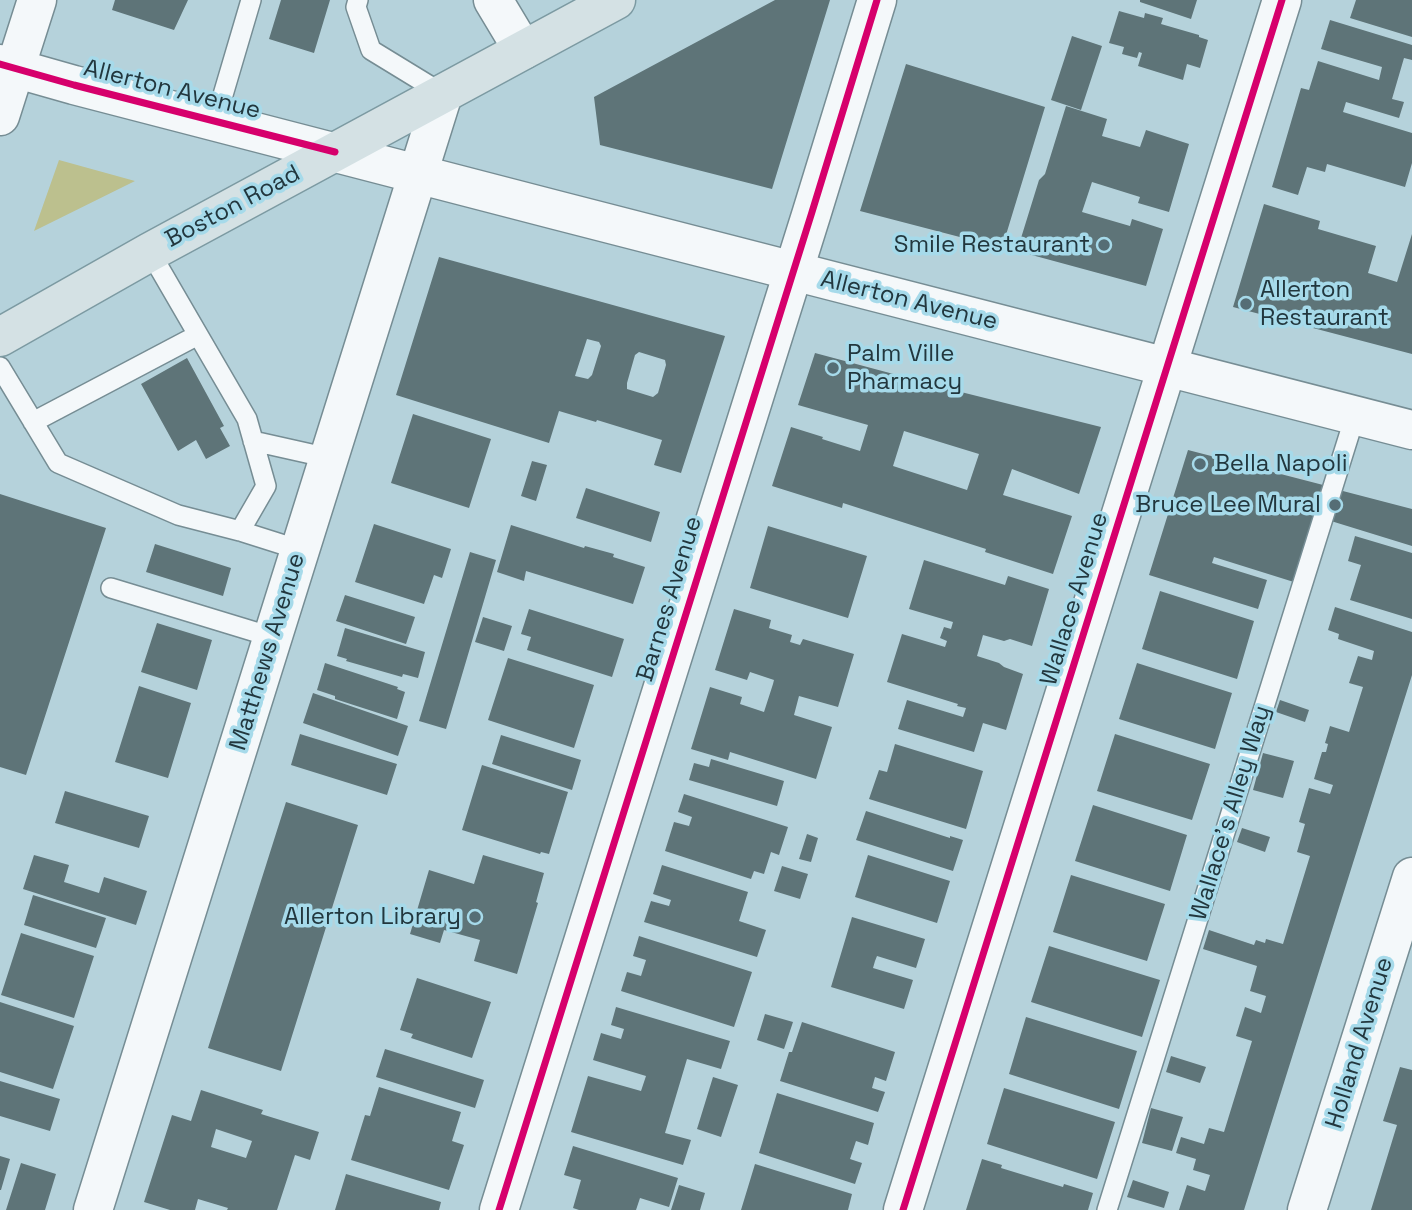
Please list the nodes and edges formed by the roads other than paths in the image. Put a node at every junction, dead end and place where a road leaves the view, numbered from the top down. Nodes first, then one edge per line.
1 (37, 0) edge
2 (251, 0) edge
3 (358, 0) edge
4 (493, 0) edge
5 (616, 0) edge
6 (877, 0) edge
7 (1282, 0) edge
8 (523, 50) junction
9 (8, 66) edge
10 (443, 94) junction
11 (0, 116) edge
12 (215, 122) junction
13 (335, 152) junction
14 (418, 174) junction
15 (150, 252) junction
16 (793, 272) junction
17 (198, 335) junction
18 (0, 337) edge
19 (0, 368) edge
20 (1168, 368) junction
21 (1355, 416) junction
22 (33, 422) junction
23 (1412, 430) edge
24 (253, 441) junction
25 (328, 458) junction
26 (240, 531) junction
27 (300, 550) junction
28 (111, 588) dead end
29 (272, 637) junction
30 (1412, 877) edge
31 (93, 1210) edge
32 (499, 1210) edge
33 (903, 1210) edge
34 (1107, 1210) edge
35 (1307, 1210) edge

1 - 9 street
2 - 12 lane
3 - 10 lane
4 - 8 street
5 - 8 main road, Boston Road
6 - 16 street, Barnes Avenue
7 - 20 street, Wallace Avenue
8 - 10 main road, Boston Road
9 - 11 street
9 - 12 street, Allerton Avenue
10 - 13 main road, Boston Road
10 - 14 street, Matthews Avenue
12 - 13 street, Allerton Avenue
13 - 14 street, Allerton Avenue
13 - 15 main road, Boston Road
14 - 16 street, Allerton Avenue
14 - 25 street, Matthews Avenue
15 - 17 lane
15 - 18 main road, Boston Road
16 - 20 street, Allerton Avenue
16 - 32 street, Barnes Avenue
17 - 22 lane
17 - 24 lane
19 - 22 lane
20 - 21 street, Allerton Avenue
20 - 33 street, Wallace Avenue
21 - 23 street, Allerton Avenue
21 - 34 lane, Wallace's Alley Way
22 - 26 lane
24 - 25 lane
24 - 26 lane
25 - 27 street, Matthews Avenue
26 - 27 lane
27 - 29 street, Matthews Avenue
28 - 29 lane
29 - 31 street, Matthews Avenue
30 - 35 street, Holland Avenue

